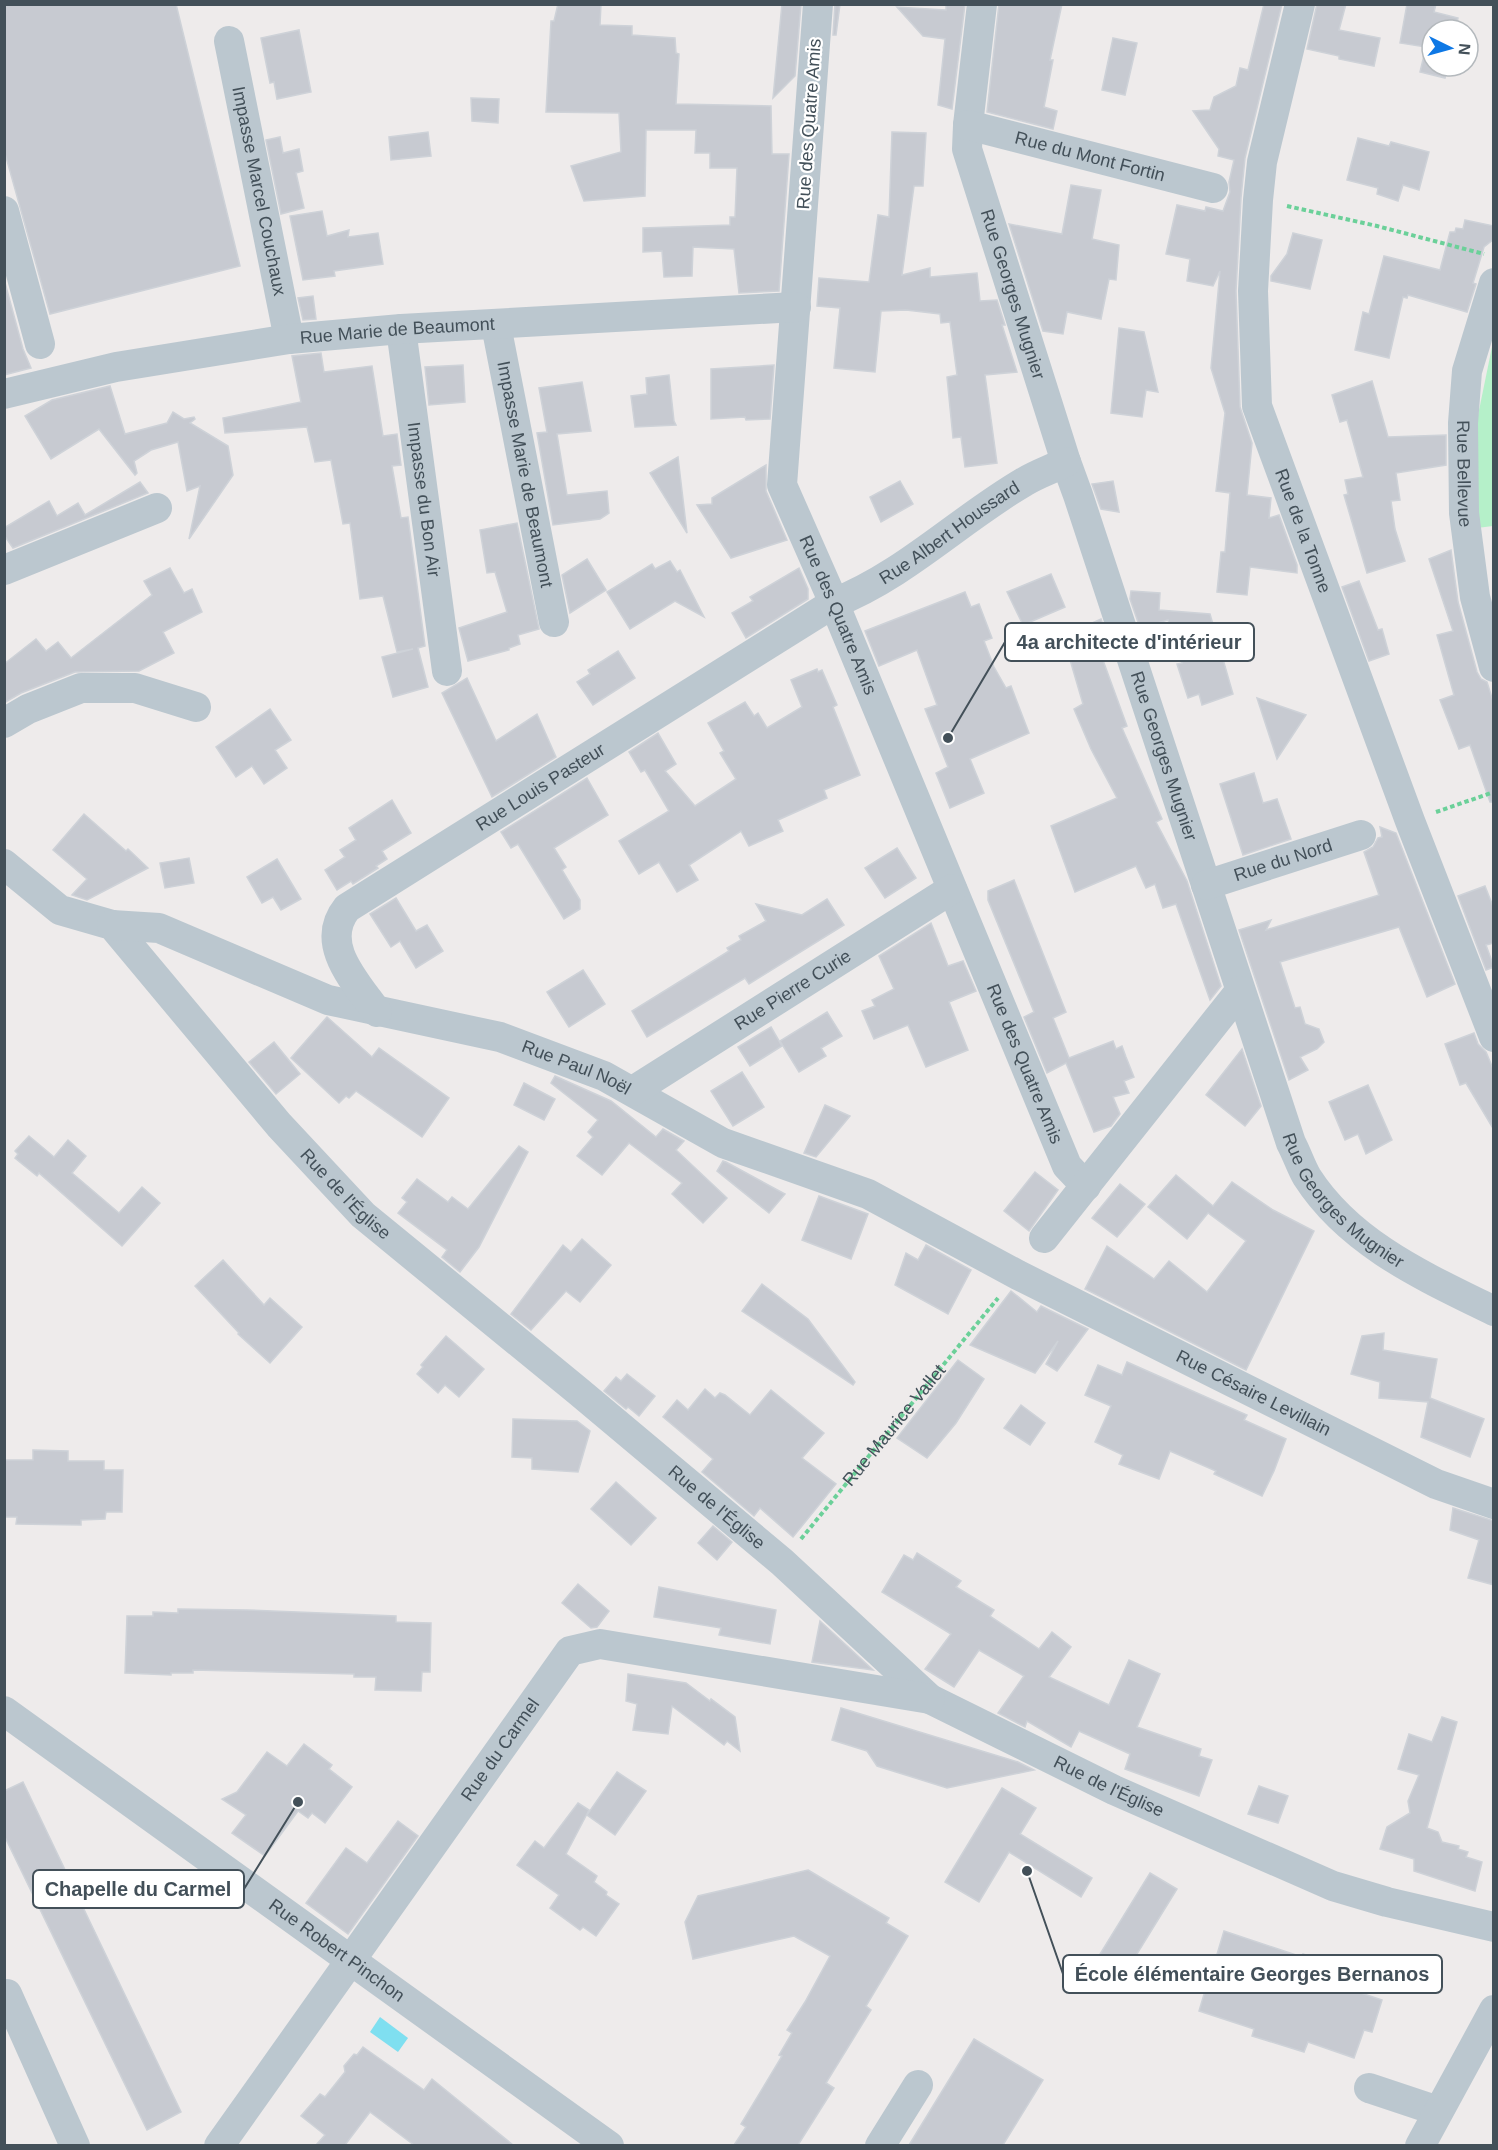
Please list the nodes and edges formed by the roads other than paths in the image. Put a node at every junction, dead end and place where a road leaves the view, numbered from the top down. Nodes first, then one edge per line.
1 (818, 4) edge
2 (982, 4) edge
3 (1300, 4) edge
4 (229, 41) dead end
5 (968, 125) junction
6 (1213, 188) dead end
7 (4, 211) edge
8 (1494, 283) edge
9 (796, 307) junction
10 (496, 325) junction
11 (401, 329) junction
12 (289, 339) junction
13 (40, 344) dead end
14 (4, 394) edge
15 (1066, 462) junction
16 (157, 508) dead end
17 (4, 570) edge
18 (834, 603) junction
19 (554, 622) dead end
20 (1494, 667) edge
21 (447, 671) dead end
22 (196, 707) dead end
23 (4, 723) edge
24 (1361, 835) dead end
25 (4, 864) edge
26 (1206, 885) junction
27 (952, 889) junction
28 (112, 925) junction
29 (1240, 991) junction
30 (377, 1012) junction
31 (1494, 1037) edge
32 (633, 1091) junction
33 (1086, 1186) junction
34 (1044, 1238) dead end
35 (1008, 1286) joint
36 (1494, 1311) edge
37 (1494, 1503) edge
38 (930, 1699) junction
39 (4, 1711) edge
40 (1494, 1927) edge
41 (351, 1960) junction
42 (7, 1994) dead end
43 (1494, 2010) edge
44 (918, 2085) dead end
45 (1369, 2088) dead end
46 (1438, 2111) junction
47 (75, 2145) edge
48 (219, 2145) edge
49 (609, 2145) edge
50 (880, 2145) edge
51 (1420, 2145) edge

1 - 9 street, Rue des Quatre Amis
2 - 5 street, Rue Georges Mugnier
3 - 31 street, Rue de la Tonne
4 - 12 street, Impasse Marcel Couchaux
5 - 6 street, Rue du Mont Fortin
5 - 15 street, Rue Georges Mugnier
7 - 13 street
8 - 20 street, Rue Bellevue
9 - 10 street, Rue Marie de Beaumont
9 - 18 street, Rue des Quatre Amis
10 - 11 street, Rue Marie de Beaumont
10 - 19 street, Impasse Marie de Beaumont
11 - 12 street, Rue Marie de Beaumont
11 - 21 street, Impasse du Bon Air
12 - 14 street, Rue Marie de Beaumont
15 - 18 street, Rue Albert Houssard
15 - 26 street, Rue Georges Mugnier
16 - 17 street
18 - 27 street, Rue des Quatre Amis
18 - 30 street, Rue Louis Pasteur
22 - 23 street
24 - 26 street, Rue du Nord
25 - 28 street
26 - 29 street, Rue Georges Mugnier
27 - 32 street, Rue Pierre Curie
27 - 33 street, Rue des Quatre Amis
28 - 30 street, Rue Paul Noël
28 - 38 street, Rue de l'Église
29 - 33 street
29 - 36 street, Rue Georges Mugnier
30 - 32 street, Rue Paul Noël
32 - 35 street, Rue Paul Noël
33 - 34 street
35 - 37 street, Rue Césaire Levillain
38 - 40 street, Rue de l'Église
38 - 41 street, Rue du Carmel
39 - 41 street, Rue Robert Pinchon
41 - 48 street, Rue du Carmel
41 - 49 street, Rue Robert Pinchon
42 - 47 street
43 - 46 street
44 - 50 street
45 - 46 street
46 - 51 street

